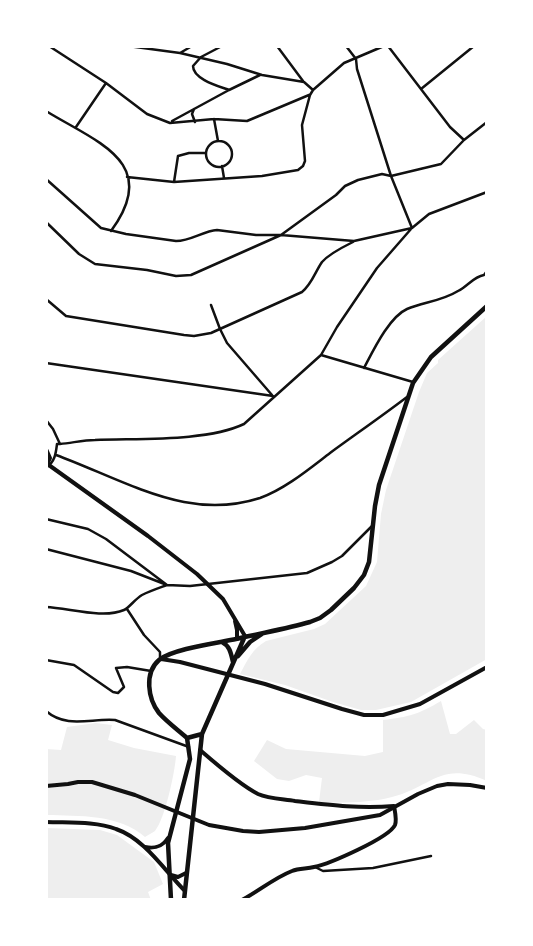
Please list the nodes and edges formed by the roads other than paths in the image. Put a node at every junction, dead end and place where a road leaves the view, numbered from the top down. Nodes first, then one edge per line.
1 (49, 46) edge
2 (128, 46) edge
3 (192, 46) edge
4 (222, 46) edge
5 (277, 46) edge
6 (346, 46) edge
7 (384, 46) edge
8 (388, 46) edge
9 (474, 46) edge
10 (157, 48) edge
11 (180, 53) junction
12 (201, 57) junction
13 (356, 59) junction
14 (262, 75) junction
15 (304, 82) junction
16 (106, 83) junction
17 (421, 89) junction
18 (229, 90) junction
19 (314, 90) junction
20 (310, 95) junction
21 (194, 109) junction
22 (46, 111) edge
23 (214, 119) junction
24 (195, 122) junction
25 (487, 122) edge
26 (170, 123) junction
27 (76, 127) junction
28 (464, 140) junction
29 (218, 141) junction
30 (206, 153) junction
31 (222, 166) junction
32 (390, 176) junction
33 (127, 177) junction
34 (224, 178) junction
35 (46, 179) edge
36 (174, 182) junction
37 (487, 192) edge
38 (46, 222) edge
39 (412, 228) junction
40 (111, 231) junction
41 (281, 235) junction
42 (354, 241) junction
43 (487, 271) edge
44 (486, 276) edge
45 (46, 299) edge
46 (211, 305) dead end
47 (487, 306) edge
48 (220, 330) junction
49 (321, 355) junction
50 (46, 364) edge
51 (364, 368) junction
52 (414, 382) junction
53 (273, 396) junction
54 (409, 396) junction
55 (46, 420) edge
56 (60, 444) junction
57 (47, 454) edge
58 (56, 455) junction
59 (47, 465) edge
60 (46, 519) edge
61 (374, 525) junction
62 (46, 549) edge
63 (167, 584) junction
64 (46, 607) edge
65 (127, 609) junction
66 (234, 616) junction
67 (264, 633) junction
68 (244, 636) junction
69 (237, 638) junction
70 (220, 642) junction
71 (160, 659) junction
72 (46, 660) edge
73 (233, 664) junction
74 (487, 666) edge
75 (151, 671) junction
76 (46, 711) edge
77 (202, 734) junction
78 (188, 738) junction
79 (190, 748) junction
80 (200, 750) junction
81 (198, 759) junction
82 (213, 761) junction
83 (46, 786) edge
84 (487, 788) edge
85 (394, 806) junction
86 (46, 822) edge
87 (170, 834) junction
88 (145, 847) junction
89 (430, 856) dead end
90 (314, 867) junction
91 (186, 873) junction
92 (169, 874) junction
93 (185, 891) junction
94 (171, 900) edge
95 (184, 900) edge
96 (242, 900) edge
97 (422, 900) edge
98 (435, 900) edge

1 - 16 street
2 - 10 street
3 - 11 street
4 - 12 street
5 - 15 street
6 - 13 street
7 - 13 street
8 - 17 street
9 - 17 street
10 - 11 street
11 - 12 street
12 - 14 street
12 - 18 street
13 - 19 street
13 - 32 street
14 - 15 street
14 - 18 street
15 - 19 street
16 - 26 street
16 - 27 street
17 - 28 street
18 - 21 street
19 - 20 street
20 - 23 street
20 - 34 street
21 - 24 street
21 - 26 street
22 - 27 street
23 - 24 street
23 - 29 street
24 - 26 street
25 - 28 street
27 - 33 street
28 - 32 street
29 - 30 street
29 - 31 street
30 - 31 street
30 - 36 street
31 - 34 street
32 - 39 street
32 - 41 street
33 - 36 street
33 - 40 street
34 - 36 street
35 - 40 street
37 - 39 street
38 - 41 street
39 - 42 street
39 - 49 street
40 - 41 street
41 - 42 street
42 - 48 street
43 - 44 street
44 - 51 street
45 - 48 street
46 - 48 street
47 - 52 main road
48 - 53 street
49 - 51 street
49 - 53 street
50 - 53 street
51 - 52 street
52 - 54 main road
53 - 56 street
54 - 58 street
54 - 61 main road
55 - 56 street
56 - 58 street
57 - 59 street
58 - 59 street
59 - 66 street
60 - 63 street
61 - 63 street
61 - 67 main road
62 - 63 street
63 - 65 street
64 - 65 street
65 - 71 street
66 - 68 street
66 - 69 street
67 - 68 main road
67 - 73 main road
68 - 69 main road
68 - 73 main road
69 - 70 main road
70 - 71 main road
70 - 73 main road
71 - 74 street
71 - 75 main road
72 - 75 street
73 - 77 main road
75 - 78 main road
76 - 79 street
77 - 78 main road
77 - 80 main road
78 - 79 main road
79 - 87 main road
80 - 81 main road
80 - 82 street
81 - 82 street
81 - 91 main road
82 - 85 street
83 - 85 street
84 - 85 street
85 - 90 street
86 - 88 street
87 - 88 street
87 - 92 main road
88 - 92 street
89 - 90 street
90 - 96 street
91 - 92 street
91 - 93 main road
92 - 93 street
92 - 94 main road
93 - 95 main road
97 - 98 street

